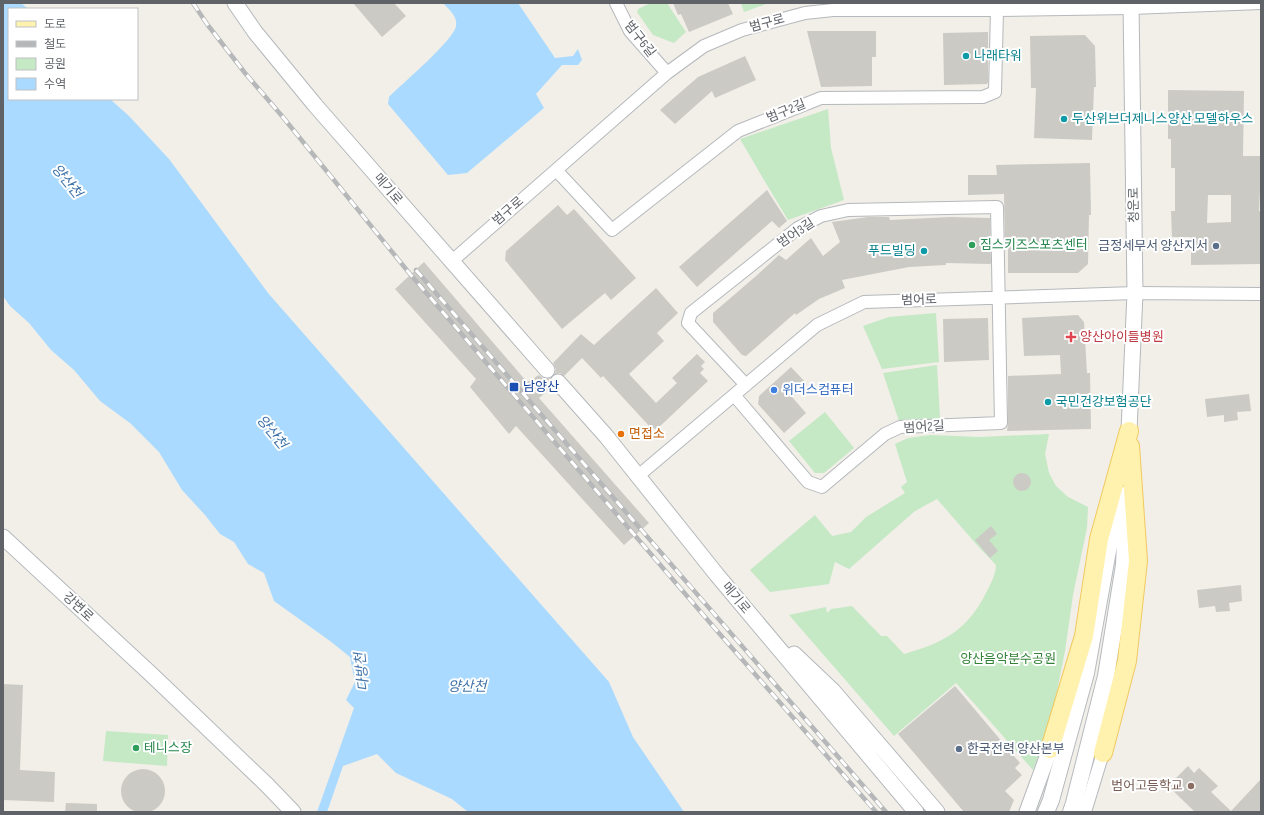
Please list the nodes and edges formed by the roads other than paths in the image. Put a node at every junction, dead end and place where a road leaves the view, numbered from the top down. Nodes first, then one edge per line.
1 (235, 3) edge
2 (616, 3) edge
3 (1261, 3) edge
4 (1131, 6) edge
5 (833, 7) edge
6 (997, 10) junction
7 (667, 73) junction
8 (556, 170) junction
9 (452, 261) junction
10 (1134, 293) junction
11 (1261, 294) edge
12 (998, 298) junction
13 (547, 370) dead end
14 (558, 382) dead end
15 (746, 385) junction
16 (734, 395) junction
17 (1129, 431) junction
18 (638, 476) junction
19 (3, 538) edge
20 (748, 612) junction
21 (1050, 749) joint
22 (1103, 753) joint
23 (293, 812) edge
24 (916, 812) edge
25 (937, 812) edge
26 (1027, 812) edge
27 (1046, 812) edge
28 (1071, 812) edge
29 (1085, 812) edge

1 - 9 street, 메기로
2 - 7 street, 범구6길
3 - 4 street, 범구로
4 - 6 street, 범구로
4 - 10 street, 청운로
5 - 6 street, 범구로
5 - 7 street, 범구로
6 - 8 street, 범구2길
7 - 8 street, 범구로
8 - 9 street, 범구로
9 - 13 street, 메기로
10 - 11 street, 범어로
10 - 12 street, 범어로
10 - 17 street, 청운로
12 - 15 street, 범어로
12 - 15 street, 범어3길
12 - 16 street, 범어2길
14 - 18 street, 메기로
15 - 16 street, 범어로
16 - 18 street, 범어로
17 - 21 main road
17 - 22 main road
17 - 27 main road
17 - 28 main road
18 - 20 street, 메기로
19 - 23 street, 강변로
20 - 24 street, 메기로
20 - 25 street
21 - 26 street
22 - 29 street

